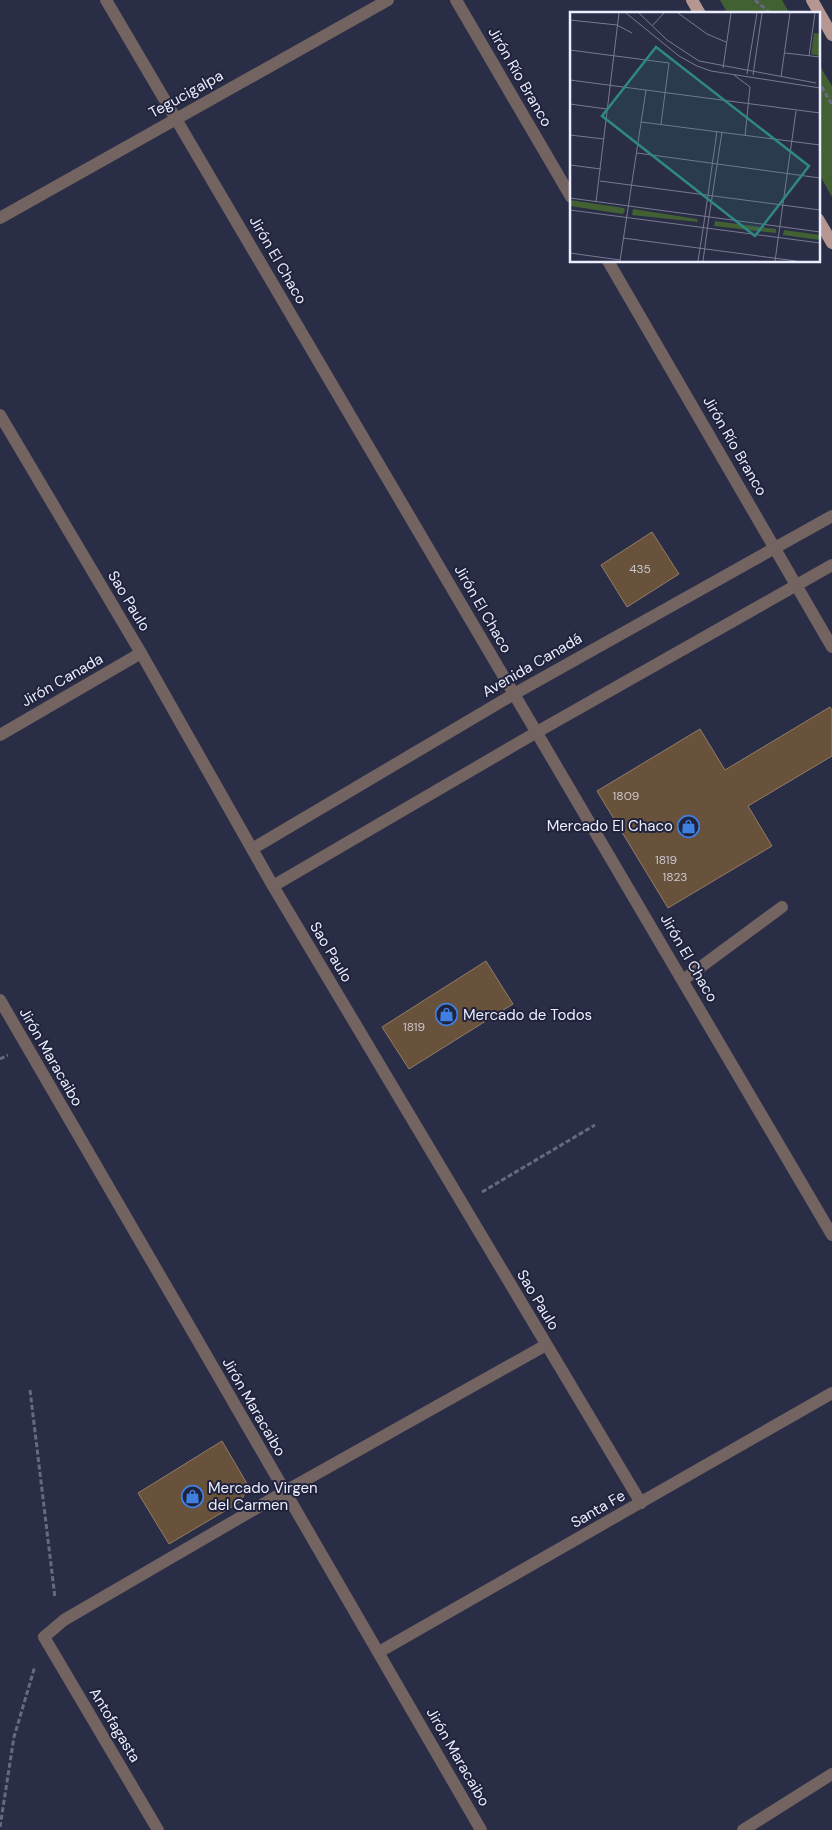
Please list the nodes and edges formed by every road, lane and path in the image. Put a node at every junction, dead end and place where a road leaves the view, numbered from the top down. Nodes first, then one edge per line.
1 (106, 0) edge
2 (388, 0) edge
3 (456, 0) edge
4 (692, 0) edge
5 (755, 0) edge
6 (812, 0) edge
7 (699, 12) edge
8 (769, 12) edge
9 (819, 12) edge
10 (820, 14) edge
11 (832, 35) edge
12 (820, 84) edge
13 (832, 105) edge
14 (176, 118) junction
15 (570, 195) edge
16 (0, 218) edge
17 (820, 222) edge
18 (832, 243) edge
19 (609, 262) edge
20 (0, 415) edge
21 (832, 516) edge
22 (775, 547) junction
23 (832, 565) edge
24 (796, 585) junction
25 (832, 647) edge
26 (141, 653) junction
27 (514, 694) junction
28 (537, 732) junction
29 (0, 734) edge
30 (252, 849) junction
31 (273, 886) junction
32 (782, 907) dead end
33 (682, 980) junction
34 (0, 1000) edge
35 (595, 1125) dead end
36 (462, 1204) junction
37 (832, 1235) edge
38 (546, 1345) junction
39 (30, 1390) dead end
40 (832, 1393) edge
41 (284, 1492) junction
42 (641, 1503) junction
43 (44, 1637) junction
44 (380, 1652) junction
45 (832, 1774) edge
46 (0, 1827) edge
47 (158, 1830) edge
48 (481, 1830) edge
49 (743, 1830) edge

1 - 14 street, Jirón El Chaco
2 - 14 street, Tegucigalpa
3 - 15 street, Jirón Río Branco
4 - 7 main road
5 - 8 path
6 - 9 main road
10 - 11 main road
12 - 13 path
14 - 16 street, Tegucigalpa
14 - 27 street, Jirón El Chaco
17 - 18 main road
19 - 22 street, Jirón Río Branco
20 - 26 street, Sao Paulo
21 - 22 street, Avenida Canadá
22 - 24 street, Jirón Río Branco
22 - 27 street, Avenida Canadá
23 - 24 street
24 - 25 street, Jirón Río Branco
24 - 28 street
26 - 29 street, Jirón Canada
26 - 30 street, Sao Paulo
27 - 28 street, Jirón El Chaco
27 - 30 street, Avenida Canadá
28 - 31 street
28 - 33 street, Jirón El Chaco
30 - 31 street, Sao Paulo
31 - 36 street, Sao Paulo
32 - 33 street
33 - 37 street, Jirón El Chaco
34 - 41 street, Jirón Maracaibo
35 - 36 path
36 - 38 street, Sao Paulo
38 - 41 street
38 - 42 street, Sao Paulo
39 - 43 path
40 - 42 street, Santa Fe
41 - 43 street
41 - 44 street, Jirón Maracaibo
42 - 44 street, Santa Fe
43 - 46 path
43 - 47 street, Antofagasta
44 - 48 street, Jirón Maracaibo
45 - 49 street

